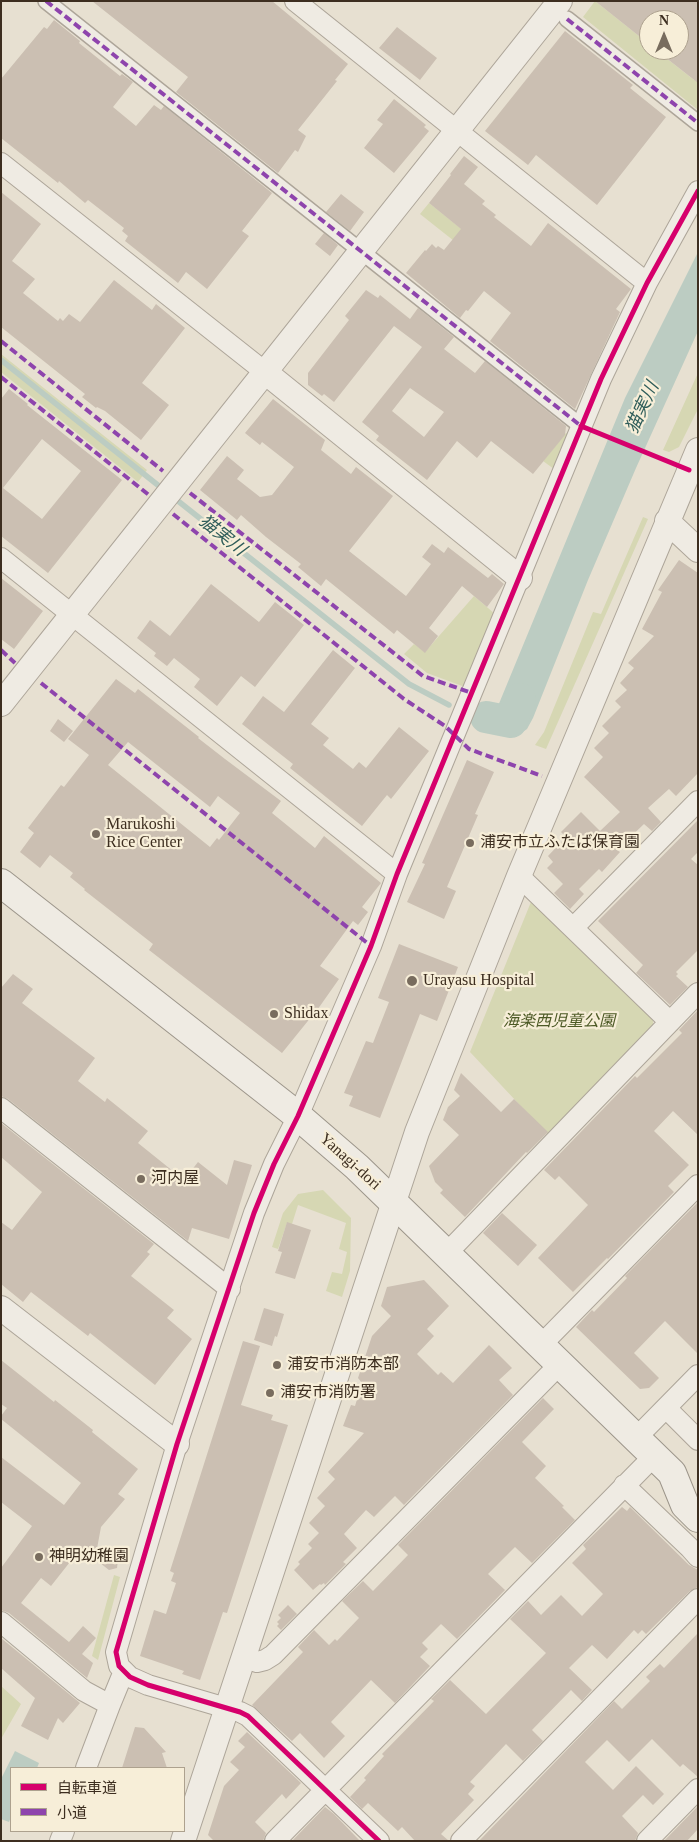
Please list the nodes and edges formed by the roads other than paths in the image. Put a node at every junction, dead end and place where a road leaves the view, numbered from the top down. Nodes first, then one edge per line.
1 (46, 1) edge
2 (295, 1) edge
3 (564, 10) edge
4 (698, 123) edge
5 (458, 130) junction
6 (1, 163) edge
7 (698, 191) edge
8 (361, 252) junction
9 (647, 283) junction
10 (265, 372) junction
11 (581, 426) junction
12 (698, 450) edge
13 (667, 521) junction
14 (698, 550) edge
15 (1, 558) edge
16 (520, 578) junction
17 (72, 615) junction
18 (1, 704) edge
19 (698, 802) edge
20 (397, 874) junction
21 (519, 876) junction
22 (1, 883) edge
23 (574, 927) junction
24 (698, 994) edge
25 (670, 1022) junction
26 (1, 1108) edge
27 (298, 1116) junction
28 (698, 1185) edge
29 (394, 1202) junction
30 (447, 1253) junction
31 (230, 1289) junction
32 (1, 1308) edge
33 (551, 1355) junction
34 (698, 1375) edge
35 (666, 1408) junction
36 (698, 1440) edge
37 (177, 1444) junction
38 (654, 1456) junction
39 (698, 1483) edge
40 (624, 1485) junction
41 (698, 1518) edge
42 (698, 1557) edge
43 (698, 1599) edge
44 (1, 1622) edge
45 (245, 1658) junction
46 (124, 1671) junction
47 (110, 1704) junction
48 (228, 1709) junction
49 (86, 1767) edge
50 (326, 1789) junction
51 (698, 1789) edge
52 (183, 1841) edge
53 (275, 1841) edge
54 (379, 1841) edge
55 (461, 1841) edge
56 (647, 1841) edge

1 - 8 street
2 - 5 street
3 - 4 street
3 - 5 street
5 - 8 street
5 - 9 street
6 - 10 street
7 - 9 street
8 - 10 street
8 - 11 street
9 - 11 street
10 - 16 street
10 - 17 street
11 - 16 street
12 - 13 street
13 - 14 street
13 - 21 street
15 - 17 street
16 - 20 street
17 - 18 street
17 - 20 street
19 - 23 street
20 - 27 street
21 - 23 street
21 - 29 street
22 - 27 main road, Yanagi-dori
23 - 25 street
24 - 25 street
25 - 30 street
26 - 31 street
27 - 29 main road, Yanagi-dori
27 - 31 street
28 - 33 street
29 - 30 main road, Yanagi-dori
29 - 45 street
30 - 33 main road, Yanagi-dori
31 - 37 street
32 - 37 street
33 - 38 main road, Yanagi-dori
33 - 45 street
34 - 35 street
35 - 36 street
35 - 38 street
37 - 46 street
38 - 39 main road
38 - 40 street
38 - 41 main road
40 - 42 street
40 - 50 street
43 - 55 street
44 - 47 street
45 - 48 street
46 - 47 street
46 - 48 street
47 - 49 street
48 - 50 street
48 - 52 street
50 - 53 street
50 - 54 street
51 - 56 street

